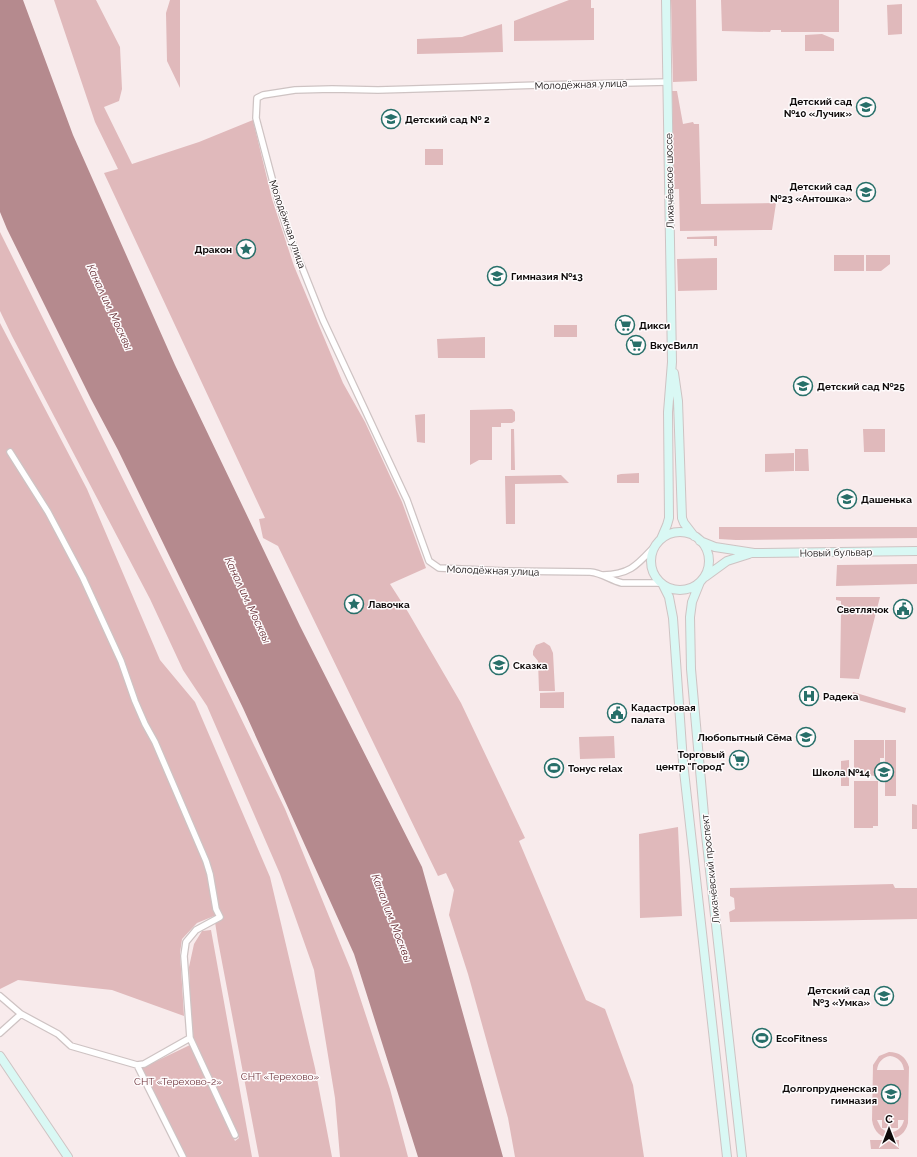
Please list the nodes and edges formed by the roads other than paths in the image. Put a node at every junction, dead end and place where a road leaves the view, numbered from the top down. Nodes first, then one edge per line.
1 (666, 0) edge
2 (668, 82) junction
3 (672, 362) junction
4 (10, 452) dead end
5 (697, 538) junction
6 (658, 542) junction
7 (917, 551) edge
8 (754, 553) junction
9 (603, 575) junction
10 (701, 580) junction
11 (662, 584) junction
12 (0, 996) edge
13 (21, 1014) junction
14 (0, 1033) edge
15 (190, 1038) junction
16 (0, 1056) edge
17 (137, 1065) junction
18 (235, 1135) dead end
19 (68, 1157) edge
20 (183, 1157) edge
21 (727, 1157) edge
22 (742, 1157) edge

1 - 2 main road, Лихачёвское шоссе
2 - 3 main road, Лихачёвское шоссе
2 - 9 street, Молодёжная улица
3 - 5 main road, Лихачёвское шоссе
3 - 6 main road, Лихачёвское шоссе
4 - 15 street
5 - 6 main road
5 - 8 main road, Новый бульвар
5 - 10 main road, Лихачёвский проспект
6 - 9 street, Молодёжная улица
6 - 11 main road, Лихачёвский проспект
7 - 8 main road, Новый бульвар
8 - 10 main road, Новый бульвар
9 - 11 street, Молодёжная улица
10 - 11 main road
10 - 22 main road, Лихачёвский проспект
11 - 21 main road, Лихачёвский проспект
12 - 13 street
13 - 14 street
13 - 17 street
15 - 17 street
15 - 18 street
16 - 19 main road
17 - 20 street

